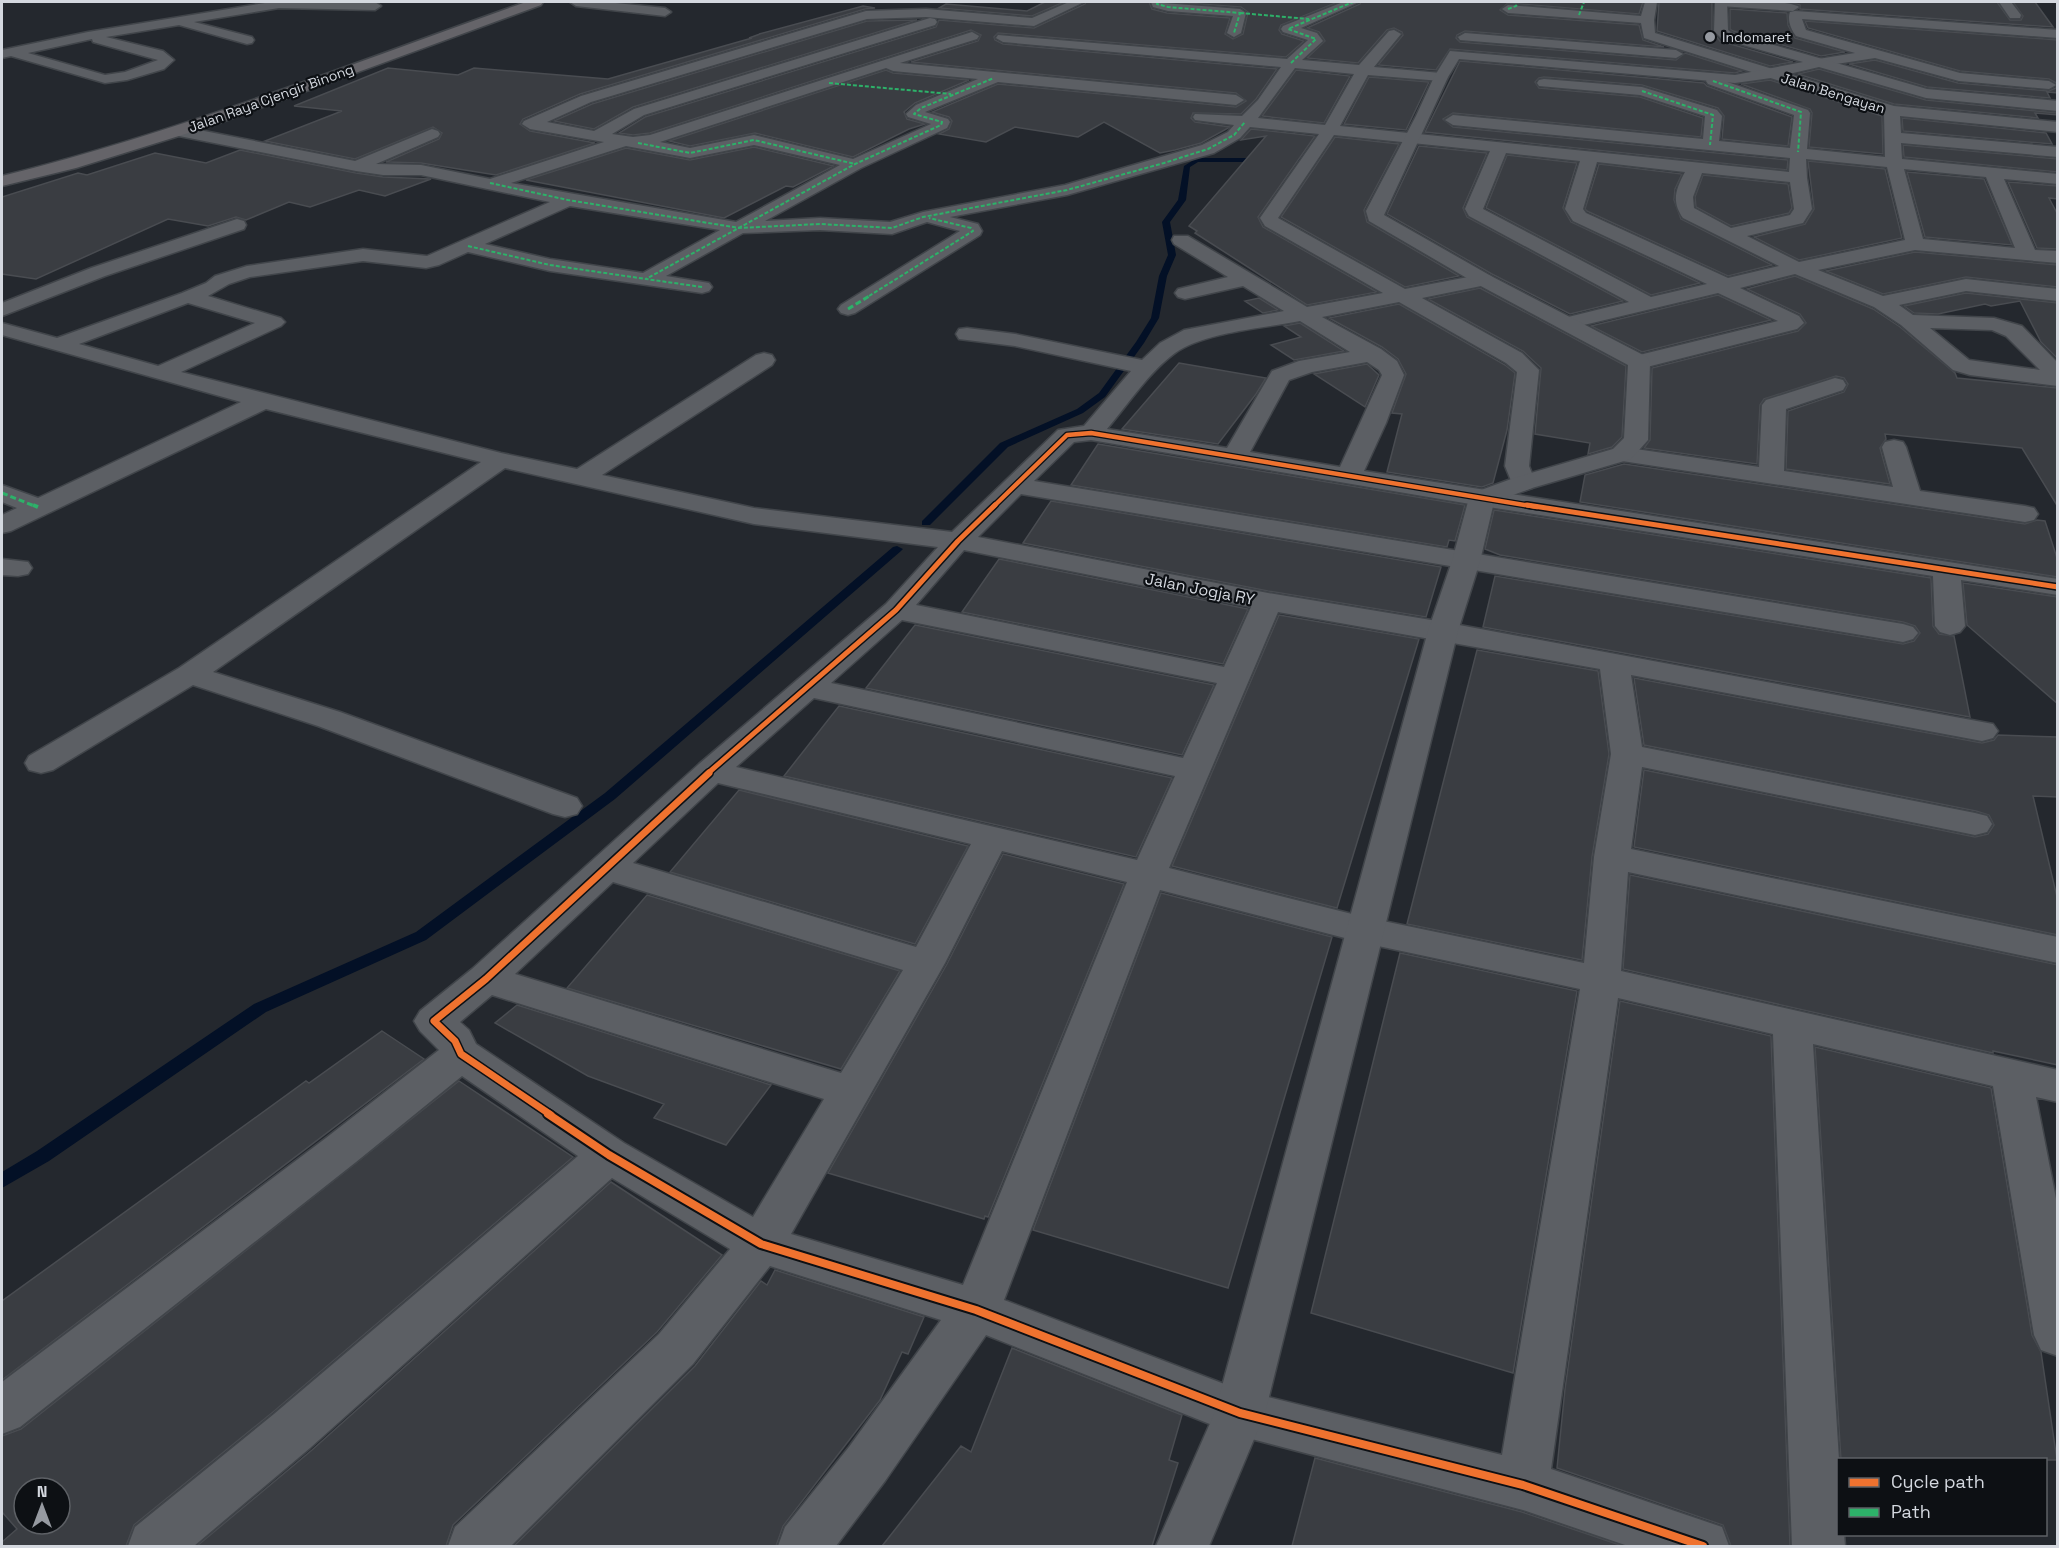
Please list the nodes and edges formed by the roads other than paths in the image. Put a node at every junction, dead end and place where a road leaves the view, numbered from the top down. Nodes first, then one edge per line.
1 (537, 2) edge
2 (576, 2) edge
3 (1078, 2) edge
4 (1156, 2) edge
5 (1353, 2) edge
6 (1584, 2) edge
7 (1651, 2) edge
8 (1720, 2) edge
9 (2005, 2) edge
10 (375, 6) dead end
11 (1508, 7) edge
12 (1794, 8) edge
13 (665, 12) dead end
14 (1240, 13) junction
15 (1994, 13) dead end
16 (1579, 15) junction
17 (949, 16) junction
18 (1312, 20) junction
19 (175, 21) junction
20 (1475, 22) dead end
21 (1937, 25) junction
22 (910, 29) junction
23 (1645, 30) junction
24 (1798, 30) junction
25 (2016, 31) junction
26 (1234, 33) dead end
27 (1394, 34) dead end
28 (1854, 34) dead end
29 (2058, 34) edge
30 (88, 36) junction
31 (972, 36) junction
32 (1465, 37) junction
33 (247, 40) dead end
34 (1944, 42) dead end
35 (2027, 49) dead end
36 (928, 51) junction
37 (6, 53) edge
38 (963, 54) dead end
39 (1455, 54) junction
40 (1875, 54) junction
41 (1716, 57) junction
42 (719, 59) junction
43 (1952, 59) dead end
44 (1291, 63) junction
45 (1551, 63) junction
46 (1817, 63) junction
47 (882, 66) junction
48 (2038, 67) dead end
49 (1363, 70) junction
50 (772, 71) junction
51 (1771, 74) junction
52 (1441, 77) junction
53 (1959, 77) junction
54 (994, 78) junction
55 (1735, 79) junction
56 (1713, 81) junction
57 (829, 83) junction
58 (2049, 85) junction
59 (1642, 91) junction
60 (954, 95) junction
61 (2058, 102) edge
62 (1263, 103) junction
63 (2058, 106) edge
64 (1892, 111) junction
65 (1201, 117) dead end
66 (1453, 120) dead end
67 (1245, 122) junction
68 (2058, 128) edge
69 (1329, 130) junction
70 (179, 131) junction
71 (432, 134) dead end
72 (596, 136) junction
73 (1621, 136) junction
74 (1894, 137) junction
75 (1412, 138) junction
76 (631, 142) junction
77 (1710, 145) junction
78 (1500, 147) junction
79 (1798, 152) junction
80 (2058, 152) edge
81 (1590, 157) junction
82 (1894, 163) junction
83 (855, 164) junction
84 (356, 166) junction
85 (1696, 167) junction
86 (1994, 174) junction
87 (1798, 178) junction
88 (2058, 179) edge
89 (2, 181) edge
90 (490, 183) junction
91 (568, 200) junction
92 (923, 217) junction
93 (237, 225) dead end
94 (739, 228) junction
95 (1729, 234) junction
96 (1181, 240) dead end
97 (1915, 244) junction
98 (468, 246) junction
99 (2028, 255) junction
100 (2058, 257) edge
101 (1797, 267) junction
102 (646, 279) junction
103 (1247, 279) junction
104 (1484, 280) junction
105 (1723, 285) junction
106 (702, 287) dead end
107 (1185, 293) dead end
108 (1403, 294) junction
109 (2058, 295) edge
110 (189, 297) junction
111 (1647, 303) junction
112 (1881, 303) junction
113 (848, 309) dead end
114 (2, 310) edge
115 (1302, 314) junction
116 (1908, 321) junction
117 (1567, 323) junction
118 (2, 329) edge
119 (967, 334) dead end
120 (57, 345) junction
121 (1372, 354) junction
122 (764, 360) dead end
123 (1639, 362) junction
124 (1143, 366) junction
125 (163, 372) junction
126 (2058, 377) edge
127 (1835, 385) dead end
128 (265, 400) junction
129 (1091, 433) junction
130 (1894, 447) dead end
131 (1622, 454) junction
132 (1234, 458) junction
133 (501, 459) junction
134 (1349, 475) junction
135 (1771, 476) junction
136 (582, 477) junction
137 (1523, 483) junction
138 (1016, 486) junction
139 (2, 493) edge
140 (1482, 498) junction
141 (1909, 498) junction
142 (38, 507) junction
143 (2025, 514) dead end
144 (2, 525) edge
145 (958, 541) junction
146 (1466, 561) junction
147 (1946, 570) junction
148 (2058, 587) edge
149 (1268, 602) junction
150 (896, 610) junction
151 (1950, 626) dead end
152 (1443, 631) junction
153 (1903, 633) dead end
154 (1614, 664) junction
155 (190, 674) junction
156 (1234, 678) junction
157 (808, 687) junction
158 (1982, 731) dead end
159 (1627, 754) junction
160 (41, 763) dead end
161 (1194, 770) junction
162 (711, 771) junction
163 (565, 806) dead end
164 (1975, 824) dead end
165 (991, 838) junction
166 (1612, 857) junction
167 (608, 868) junction
168 (1148, 875) junction
169 (1364, 930) junction
170 (2058, 950) edge
171 (926, 963) junction
172 (486, 979) junction
173 (1601, 980) junction
174 (1791, 1023) junction
175 (461, 1054) junction
176 (2011, 1074) junction
177 (2058, 1086) edge
178 (852, 1092) junction
179 (609, 1155) junction
180 (2048, 1234) edge
181 (761, 1244) junction
182 (976, 1310) junction
183 (2058, 1335) edge
184 (2, 1411) edge
185 (1240, 1413) junction
186 (1522, 1485) junction
187 (154, 1546) edge
188 (474, 1546) edge
189 (804, 1546) edge
190 (1182, 1546) edge
191 (1703, 1546) edge
192 (1818, 1546) edge

1 - 70 main road, Jalan Raya Cjengir Binong
2 - 13 street
3 - 17 street
4 - 14 street
5 - 18 street
6 - 16 street
7 - 23 street
8 - 12 street
8 - 46 street
9 - 15 street
10 - 19 street
11 - 16 street, Jalan Bengayan
12 - 21 street
12 - 24 street
14 - 18 street
14 - 26 street
16 - 23 street, Jalan Bengayan
17 - 22 street
17 - 42 street
18 - 44 street
19 - 30 street
19 - 33 street
20 - 32 street
21 - 25 street
21 - 34 street
22 - 31 street
22 - 50 street
23 - 41 street, Jalan Bengayan
24 - 28 street
24 - 40 street
25 - 29 street
25 - 35 street
27 - 49 street
30 - 37 street
30 - 37 street
31 - 36 street
31 - 44 street
32 - 39 street
32 - 41 street
36 - 38 street
36 - 47 street
39 - 45 street
39 - 52 street
40 - 46 street
40 - 53 street
41 - 51 street, Jalan Bengayan
42 - 50 street
42 - 72 street
43 - 53 street
44 - 49 street
44 - 62 street
45 - 55 street
45 - 59 street
46 - 51 street
46 - 63 street
47 - 54 street
47 - 57 street
48 - 58 street
49 - 52 street
49 - 69 street
50 - 57 street
50 - 72 street
51 - 55 street
51 - 64 street, Jalan Bengayan
52 - 75 street
53 - 58 street
54 - 60 street
54 - 62 street
55 - 56 street
56 - 59 street
56 - 79 street
57 - 60 street
57 - 76 street
58 - 61 street
59 - 73 street
59 - 77 street
60 - 83 street
62 - 67 street
64 - 68 street, Jalan Bengayan
64 - 74 street
65 - 67 street
66 - 73 street
67 - 69 street
67 - 92 street
69 - 75 street
69 - 108 street
70 - 84 street
70 - 89 main road, Jalan Raya Cjengir Binong
71 - 84 street
72 - 76 street
73 - 77 street
74 - 80 street
74 - 82 street
75 - 78 street
75 - 104 street
76 - 83 street
76 - 90 street
77 - 79 street
78 - 81 street
78 - 111 street
79 - 82 street
79 - 87 street
81 - 85 street
81 - 105 street
82 - 86 street
82 - 97 street
83 - 94 street
84 - 90 street
85 - 87 street
85 - 95 street
86 - 88 street
86 - 99 street
87 - 95 street
90 - 91 street
91 - 94 street
91 - 98 street
92 - 94 street
92 - 113 street
93 - 114 street
94 - 102 street
95 - 101 street
96 - 103 street
97 - 99 street
97 - 101 street
98 - 102 street
98 - 110 street
99 - 100 street
101 - 105 street
101 - 112 street
102 - 106 street
103 - 107 street
103 - 115 street
104 - 108 street
104 - 117 street
105 - 111 street
105 - 123 street
108 - 115 street
108 - 137 street
109 - 112 street
110 - 120 street
110 - 125 street
111 - 117 street
112 - 116 street
115 - 121 street
115 - 124 street
116 - 126 street
116 - 126 street
117 - 123 street
118 - 120 street, Jalan Jogja RY
119 - 124 street
120 - 125 street, Jalan Jogja RY
121 - 132 street
121 - 134 street
122 - 136 street
123 - 131 street
124 - 129 street
125 - 128 street, Jalan Jogja RY
127 - 135 street
128 - 133 street, Jalan Jogja RY
128 - 142 street
129 - 132 street
129 - 138 street
130 - 141 street
131 - 135 street
131 - 137 street
132 - 134 street
133 - 136 street, Jalan Jogja RY
133 - 155 street
134 - 140 street
135 - 141 street
136 - 145 street, Jalan Jogja RY
137 - 140 street
138 - 145 street
138 - 146 street
139 - 142 street
140 - 146 street
140 - 147 street
141 - 143 street
142 - 144 street
145 - 149 street, Jalan Jogja RY
145 - 150 street
146 - 152 street
146 - 153 street
147 - 148 street
147 - 151 street
149 - 152 street, Jalan Jogja RY
149 - 156 street
150 - 156 street
150 - 157 street
152 - 154 street, Jalan Jogja RY
152 - 169 street
154 - 158 street, Jalan Jogja RY
154 - 159 street
155 - 160 street
155 - 163 street
156 - 161 street
157 - 161 street
157 - 162 street
159 - 164 street
159 - 166 street
161 - 168 street
162 - 165 street
162 - 167 street
165 - 168 street
165 - 171 street
166 - 170 street
166 - 173 street
167 - 171 street
167 - 172 street
168 - 169 street
168 - 182 street
169 - 173 street
169 - 185 street
171 - 178 street
172 - 175 street
172 - 178 street
173 - 174 street
173 - 186 street
174 - 176 street
174 - 192 street
175 - 179 street
175 - 184 street
176 - 177 street
176 - 180 street
178 - 181 street
179 - 181 street
179 - 187 street
180 - 183 street
181 - 182 street
181 - 188 street
182 - 185 street
182 - 189 street
185 - 186 street
185 - 190 street
186 - 191 street

